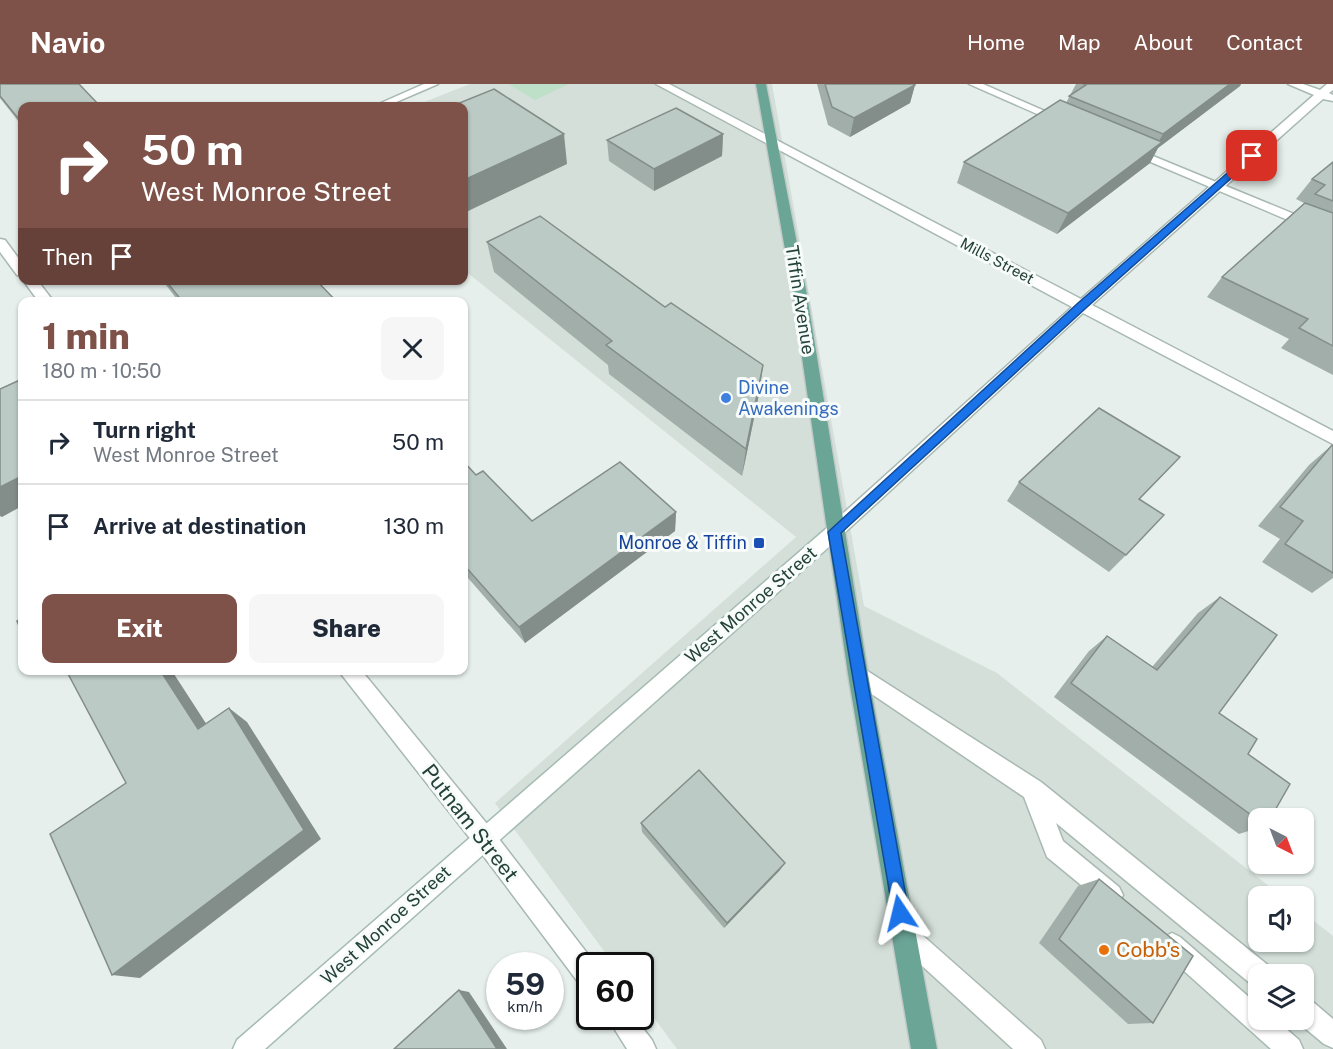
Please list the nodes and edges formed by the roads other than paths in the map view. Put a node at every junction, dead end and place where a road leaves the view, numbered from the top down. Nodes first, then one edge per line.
1 (433, 84) edge
2 (661, 84) edge
3 (760, 84) edge
4 (974, 84) edge
5 (1293, 84) edge
6 (1333, 84) edge
7 (1327, 96) edge
8 (389, 102) edge
9 (1074, 126) edge
10 (771, 142) junction
11 (1118, 145) edge
12 (1217, 187) junction
13 (1333, 235) edge
14 (0, 243) edge
15 (12, 259) edge
16 (33, 285) edge
17 (43, 297) edge
18 (1082, 306) junction
19 (1333, 438) edge
20 (834, 532) junction
21 (858, 674) junction
22 (352, 675) edge
23 (1033, 790) junction
24 (484, 838) junction
25 (1129, 909) edge
26 (1157, 932) edge
27 (904, 934) junction
28 (576, 959) edge
29 (1248, 965) edge
30 (1314, 1019) edge
31 (629, 1030) edge
32 (1333, 1035) edge
33 (246, 1049) edge
34 (644, 1049) edge
35 (924, 1049) edge
36 (1032, 1049) edge
37 (1290, 1049) edge

1 - 8 street
2 - 10 street, Mills Street
3 - 10 main road, Tiffin Avenue
4 - 9 street
5 - 7 street
6 - 7 street, West Monroe Street
7 - 12 street, West Monroe Street
10 - 18 street, Mills Street
10 - 20 main road, Tiffin Avenue
11 - 12 street
12 - 13 street
12 - 18 street, West Monroe Street
14 - 15 street
16 - 17 street
18 - 19 street, Mills Street
18 - 20 street, West Monroe Street
20 - 21 main road, Tiffin Avenue
20 - 24 street, West Monroe Street
21 - 23 street
21 - 27 main road, Tiffin Avenue
22 - 24 street, Putnam Street
23 - 25 street
23 - 29 street
24 - 28 street, Putnam Street
24 - 33 street, West Monroe Street
26 - 37 street
27 - 35 main road, Tiffin Avenue
27 - 36 street
30 - 32 street
31 - 34 street

